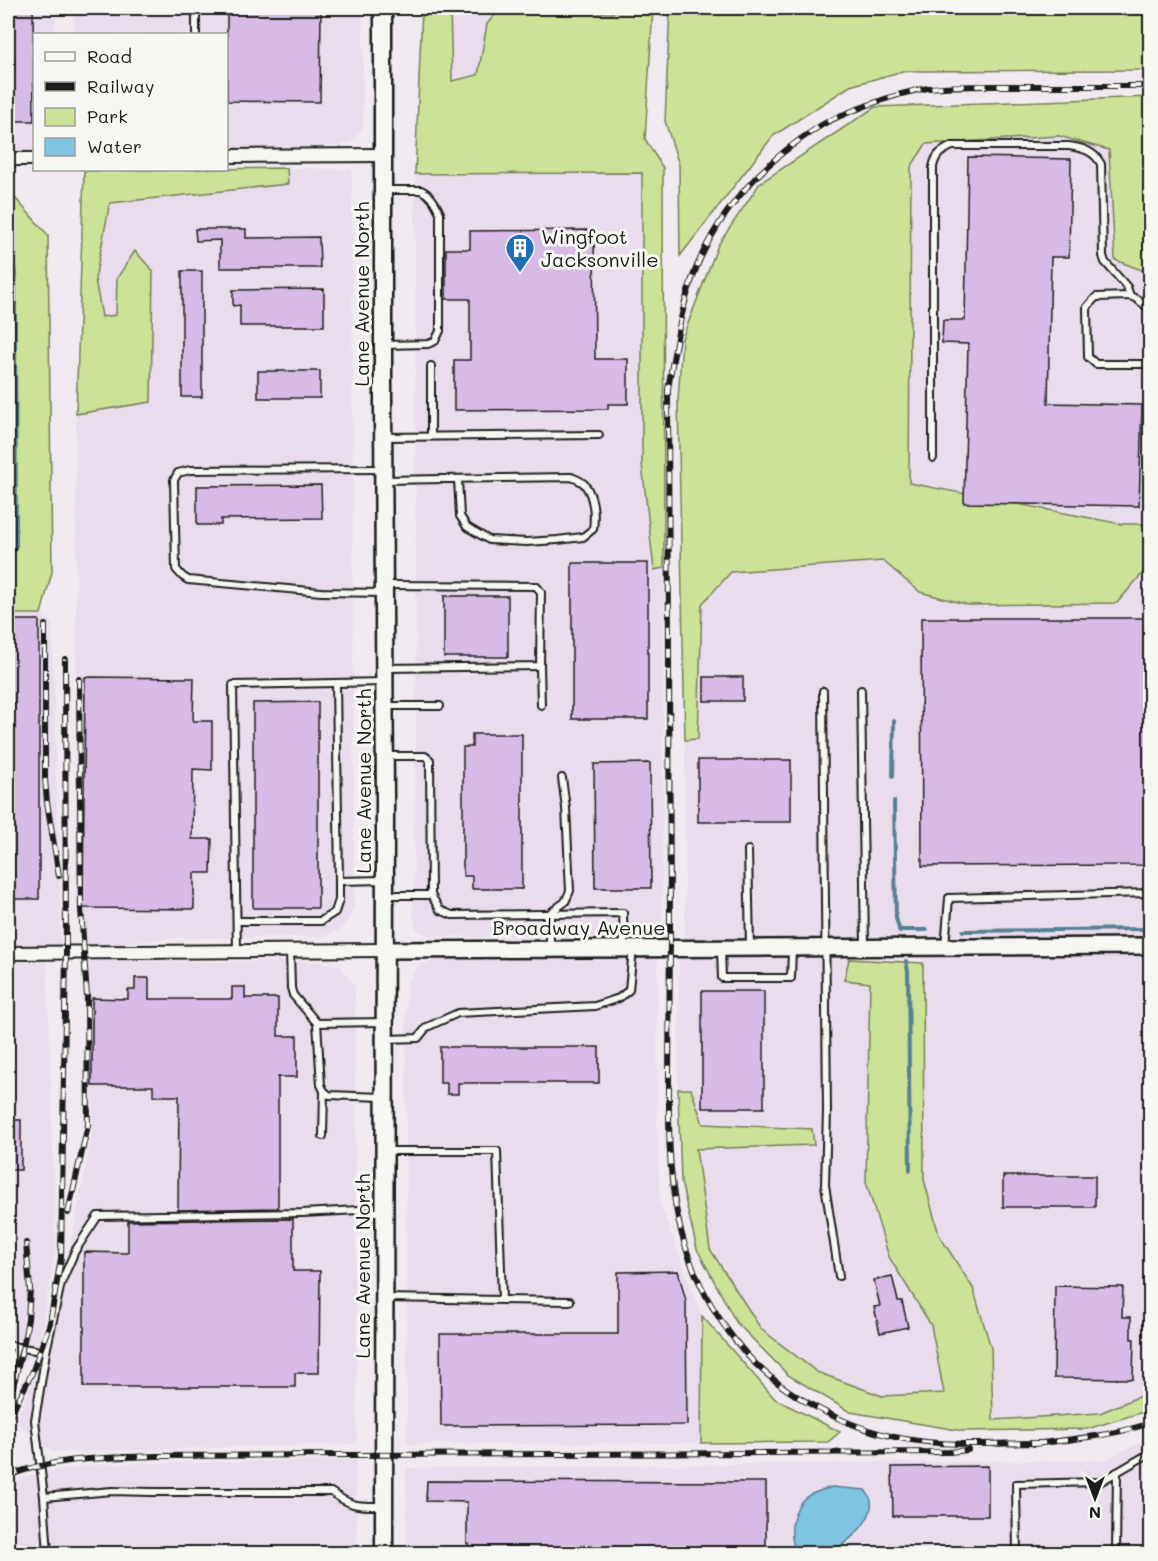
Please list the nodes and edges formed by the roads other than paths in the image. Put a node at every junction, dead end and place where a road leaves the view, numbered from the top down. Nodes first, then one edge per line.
1 (196, 8) edge
2 (383, 8) edge
3 (196, 33) edge
4 (384, 155) junction
5 (228, 156) edge
6 (8, 159) edge
7 (33, 159) edge
8 (384, 190) junction
9 (1130, 296) junction
10 (1150, 309) edge
11 (384, 345) junction
12 (1150, 364) edge
13 (431, 366) dead end
14 (599, 435) dead end
15 (431, 436) junction
16 (383, 437) junction
17 (933, 458) dead end
18 (383, 474) junction
19 (459, 479) junction
20 (384, 589) junction
21 (540, 666) junction
22 (384, 675) junction
23 (336, 683) junction
24 (823, 690) dead end
25 (861, 690) dead end
26 (541, 705) dead end
27 (384, 706) junction
28 (440, 706) dead end
29 (384, 756) junction
30 (562, 778) dead end
31 (748, 850) dead end
32 (339, 881) junction
33 (385, 888) junction
34 (1150, 894) edge
35 (431, 895) junction
36 (550, 913) junction
37 (237, 921) junction
38 (1150, 946) edge
39 (945, 947) junction
40 (721, 948) junction
41 (750, 948) junction
42 (792, 948) junction
43 (826, 948) junction
44 (865, 948) junction
45 (550, 949) junction
46 (628, 949) junction
47 (385, 950) junction
48 (290, 951) junction
49 (237, 952) junction
50 (8, 953) edge
51 (385, 1022) junction
52 (317, 1023) junction
53 (385, 1039) junction
54 (324, 1091) junction
55 (385, 1097) junction
56 (323, 1136) dead end
57 (384, 1151) junction
58 (384, 1213) junction
59 (839, 1276) dead end
60 (384, 1298) junction
61 (502, 1299) junction
62 (570, 1301) dead end
63 (8, 1345) edge
64 (17, 1347) junction
65 (46, 1352) junction
66 (8, 1371) edge
67 (1150, 1453) edge
68 (1117, 1472) junction
69 (44, 1497) junction
70 (384, 1506) junction
71 (48, 1554) edge
72 (384, 1554) edge
73 (1017, 1554) edge
74 (1116, 1554) edge

1 - 3 lane
2 - 4 main road, Lane Avenue North
4 - 5 street
4 - 8 main road, Lane Avenue North
6 - 7 street
8 - 11 main road, Lane Avenue North
8 - 11 lane
9 - 10 lane
9 - 12 lane
9 - 17 lane
11 - 16 main road, Lane Avenue North
13 - 15 lane
14 - 15 lane
15 - 16 lane
16 - 18 main road, Lane Avenue North
18 - 19 lane
18 - 20 main road, Lane Avenue North
18 - 20 lane
19 - 19 lane
20 - 21 lane
20 - 22 main road, Lane Avenue North
21 - 22 lane
21 - 26 lane
22 - 23 lane
22 - 27 main road, Lane Avenue North
23 - 32 lane
23 - 37 lane
24 - 43 lane
25 - 44 lane
27 - 28 lane
27 - 29 main road, Lane Avenue North
29 - 33 main road, Lane Avenue North
29 - 35 lane
30 - 36 lane
31 - 41 lane
32 - 33 lane
32 - 37 lane
33 - 35 lane
33 - 47 main road, Lane Avenue North
34 - 39 lane
35 - 36 lane
36 - 45 lane
36 - 46 lane
37 - 49 lane
38 - 39 street, Broadway Avenue
39 - 44 street, Broadway Avenue
40 - 41 street, Broadway Avenue
40 - 42 lane
40 - 46 street, Broadway Avenue
41 - 42 street, Broadway Avenue
42 - 43 street, Broadway Avenue
43 - 44 street, Broadway Avenue
43 - 59 lane
45 - 46 street, Broadway Avenue
45 - 47 street, Broadway Avenue
46 - 53 lane
47 - 48 street, Broadway Avenue
47 - 51 main road, Lane Avenue North
48 - 49 street, Broadway Avenue
48 - 52 lane
49 - 50 street, Broadway Avenue
51 - 52 lane
51 - 53 main road, Lane Avenue North
52 - 54 lane
53 - 55 main road, Lane Avenue North
54 - 55 lane
54 - 56 lane
55 - 57 main road, Lane Avenue North
57 - 58 main road, Lane Avenue North
57 - 61 lane
58 - 60 main road, Lane Avenue North
58 - 65 lane
60 - 61 lane
60 - 70 main road, Lane Avenue North
61 - 62 lane
63 - 64 lane
64 - 65 lane
64 - 66 lane
65 - 69 lane
67 - 68 lane
68 - 73 lane
68 - 74 lane
69 - 70 lane
69 - 71 lane
70 - 72 main road, Lane Avenue North

